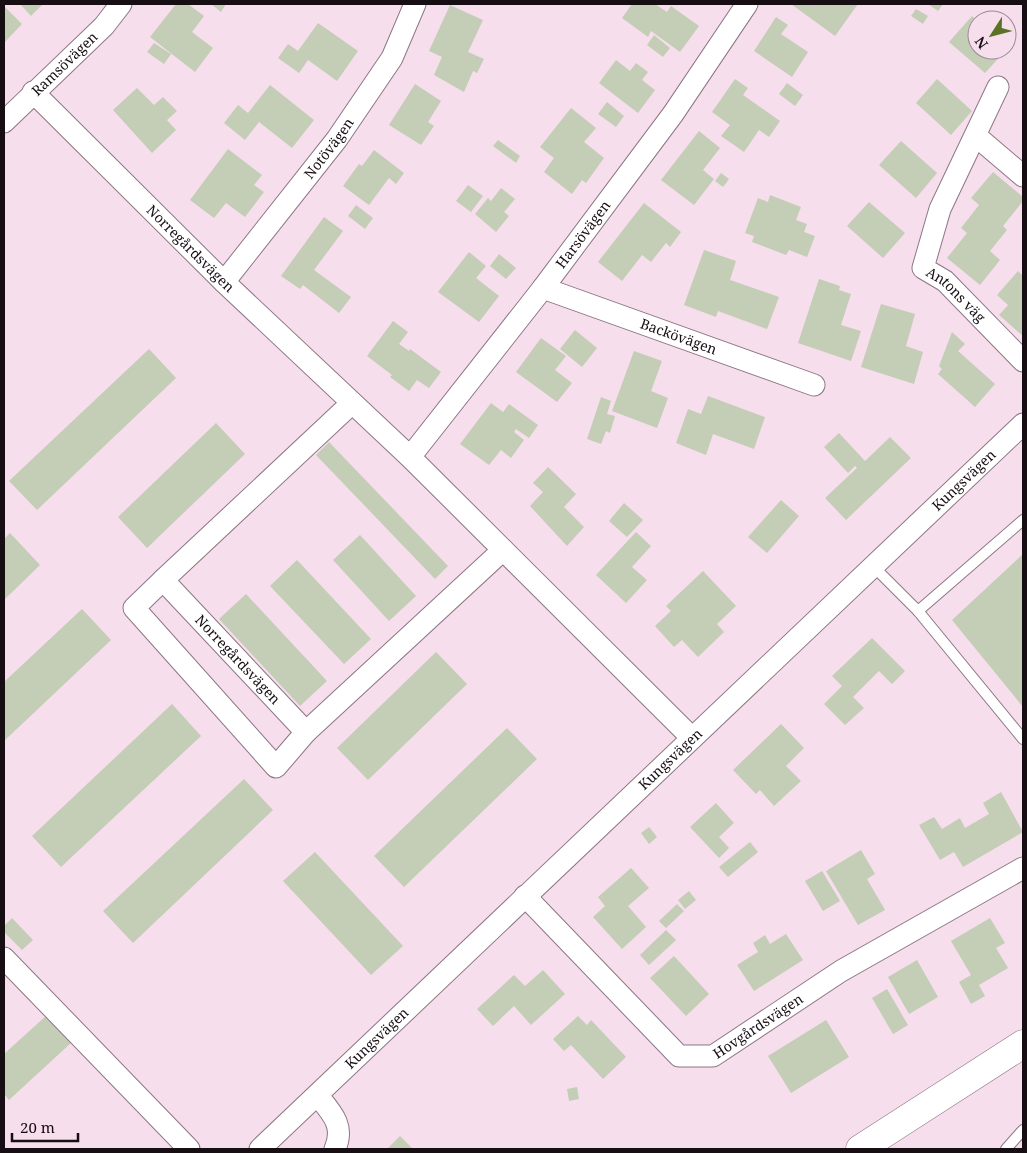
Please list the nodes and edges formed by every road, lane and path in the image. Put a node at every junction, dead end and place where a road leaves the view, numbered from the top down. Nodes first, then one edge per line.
1 (121, 4) edge
2 (415, 4) edge
3 (748, 4) edge
4 (998, 87) dead end
5 (33, 92) junction
6 (4, 122) edge
7 (976, 136) junction
8 (1023, 176) edge
9 (224, 282) junction
10 (543, 288) junction
11 (1023, 362) edge
12 (814, 384) dead end
13 (352, 403) junction
14 (1023, 424) edge
15 (410, 457) junction
16 (1023, 520) edge
17 (503, 550) junction
18 (873, 566) junction
19 (163, 580) junction
20 (918, 611) junction
21 (306, 732) junction
22 (692, 738) junction
23 (1023, 739) edge
24 (1023, 868) edge
25 (525, 896) junction
26 (4, 958) edge
27 (1023, 1044) edge
28 (1023, 1051) edge
29 (982, 1070) junction
30 (318, 1096) junction
31 (1023, 1130) edge
32 (189, 1149) edge
33 (260, 1149) edge
34 (335, 1149) edge
35 (860, 1149) edge
36 (1006, 1149) edge

1 - 5 street, Ramsövägen
2 - 9 street, Notövägen
3 - 10 street, Harsövägen
4 - 7 street, Antons väg
5 - 6 street, Ramsövägen
5 - 9 street, Norregårdsvägen
7 - 8 street
7 - 11 street, Antons väg
9 - 13 street, Norregårdsvägen
10 - 12 street, Backövägen
10 - 15 street, Harsövägen
13 - 15 street, Norregårdsvägen
13 - 19 street
14 - 18 street, Kungsvägen
15 - 17 street, Norregårdsvägen
16 - 20 lane
17 - 21 street
17 - 22 street, Norregårdsvägen
18 - 20 lane
18 - 22 street, Kungsvägen
19 - 21 street, Norregårdsvägen
19 - 21 street
20 - 23 lane
22 - 25 street, Kungsvägen
24 - 25 street, Hovgårdsvägen
25 - 30 street, Kungsvägen
26 - 32 street
27 - 29 street
28 - 29 street
29 - 35 street
30 - 33 street, Kungsvägen
30 - 34 street
31 - 36 lane

